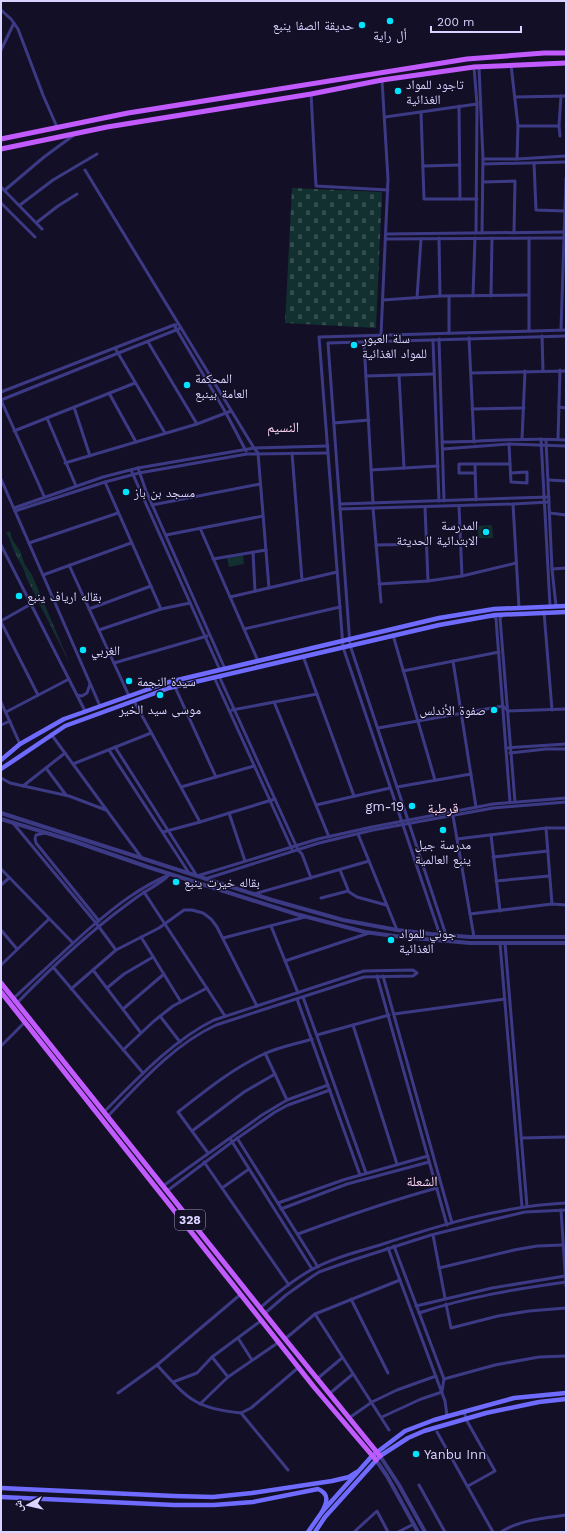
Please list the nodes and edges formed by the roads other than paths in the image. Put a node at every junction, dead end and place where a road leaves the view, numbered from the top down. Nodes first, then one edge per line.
1 (1, 10) edge
2 (14, 23) junction
3 (1, 50) edge
4 (566, 53) edge
5 (566, 63) edge
6 (511, 65) junction
7 (477, 67) junction
8 (382, 80) junction
9 (311, 94) junction
10 (561, 96) junction
11 (566, 96) edge
12 (515, 97) junction
13 (477, 104) junction
14 (459, 106) junction
15 (421, 112) junction
16 (385, 117) junction
17 (518, 126) junction
18 (559, 126) junction
19 (57, 127) junction
20 (77, 133) junction
21 (560, 136) dead end
22 (1, 139) edge
23 (1, 149) edge
24 (97, 154) dead end
25 (566, 156) edge
26 (483, 159) junction
27 (517, 159) junction
28 (566, 162) edge
29 (534, 163) junction
30 (483, 164) junction
31 (460, 165) junction
32 (423, 166) junction
33 (85, 170) dead end
34 (566, 178) edge
35 (483, 182) junction
36 (1, 187) edge
37 (5, 190) junction
38 (388, 190) junction
39 (78, 194) dead end
40 (460, 199) junction
41 (477, 199) junction
42 (1, 203) edge
43 (20, 205) junction
44 (565, 211) edge
45 (36, 223) junction
46 (42, 230) dead end
47 (564, 232) junction
48 (476, 233) junction
49 (482, 233) junction
50 (514, 233) junction
51 (386, 234) junction
52 (35, 237) dead end
53 (421, 238) junction
54 (439, 238) junction
55 (475, 238) junction
56 (492, 238) junction
57 (529, 238) junction
58 (564, 238) junction
59 (386, 239) junction
60 (529, 295) junction
61 (440, 296) junction
62 (449, 296) junction
63 (473, 296) junction
64 (490, 296) junction
65 (417, 298) junction
66 (383, 300) junction
67 (178, 323) junction
68 (174, 326) junction
69 (181, 328) junction
70 (177, 330) junction
71 (561, 330) junction
72 (566, 330) edge
73 (529, 331) junction
74 (449, 333) junction
75 (381, 336) junction
76 (542, 336) junction
77 (566, 336) edge
78 (145, 337) junction
79 (328, 337) junction
80 (469, 338) junction
81 (433, 340) junction
82 (439, 340) junction
83 (148, 342) junction
84 (364, 342) junction
85 (328, 343) junction
86 (116, 348) junction
87 (118, 354) junction
88 (560, 370) junction
89 (525, 371) junction
90 (543, 371) junction
91 (566, 371) edge
92 (471, 373) junction
93 (434, 374) junction
94 (399, 375) junction
95 (366, 376) junction
96 (135, 383) junction
97 (1, 392) edge
98 (109, 393) junction
99 (1, 400) edge
100 (74, 407) junction
101 (559, 407) junction
102 (524, 408) junction
103 (566, 408) edge
104 (472, 410) junction
105 (232, 411) junction
106 (226, 413) junction
107 (47, 418) junction
108 (368, 420) junction
109 (334, 423) junction
110 (196, 424) junction
111 (14, 431) junction
112 (165, 433) junction
113 (522, 439) junction
114 (541, 439) junction
115 (546, 440) junction
116 (558, 440) junction
117 (566, 440) edge
118 (136, 442) junction
119 (442, 442) junction
120 (474, 442) junction
121 (509, 444) junction
122 (546, 444) junction
123 (541, 445) junction
124 (328, 446) junction
125 (566, 446) edge
126 (254, 448) junction
127 (443, 448) junction
128 (246, 450) junction
129 (258, 453) junction
130 (292, 453) junction
131 (328, 453) junction
132 (247, 454) junction
133 (90, 456) junction
134 (65, 463) junction
135 (475, 464) junction
136 (510, 464) junction
137 (438, 466) junction
138 (138, 468) junction
139 (404, 468) junction
140 (132, 470) junction
141 (371, 470) junction
142 (511, 472) junction
143 (139, 473) junction
144 (475, 473) junction
145 (133, 475) junction
146 (1, 479) edge
147 (548, 480) junction
148 (566, 481) edge
149 (105, 482) junction
150 (260, 484) junction
151 (76, 486) junction
152 (44, 496) junction
153 (549, 497) junction
154 (544, 498) junction
155 (476, 500) junction
156 (439, 501) junction
157 (444, 501) junction
158 (544, 502) junction
159 (549, 502) junction
160 (373, 503) junction
161 (340, 504) junction
162 (514, 504) junction
163 (152, 505) junction
164 (460, 506) junction
165 (425, 507) junction
166 (374, 508) junction
167 (340, 509) junction
168 (15, 510) junction
169 (118, 513) junction
170 (550, 513) junction
171 (566, 515) edge
172 (263, 516) junction
173 (200, 528) junction
174 (166, 535) junction
175 (29, 543) junction
176 (131, 543) junction
177 (427, 544) junction
178 (376, 545) junction
179 (1, 546) edge
180 (266, 550) junction
181 (252, 552) junction
182 (213, 559) junction
183 (516, 563) junction
184 (69, 565) junction
185 (566, 568) edge
186 (552, 569) junction
187 (337, 572) junction
188 (43, 575) junction
189 (462, 576) junction
190 (302, 580) junction
191 (428, 581) junction
192 (379, 584) junction
193 (151, 586) junction
194 (269, 588) junction
195 (255, 591) junction
196 (230, 597) junction
197 (380, 602) dead end
198 (190, 603) junction
199 (31, 604) junction
200 (550, 606) junction
201 (556, 606) junction
202 (566, 606) edge
203 (340, 607) junction
204 (519, 608) junction
205 (89, 609) junction
206 (161, 609) junction
207 (544, 612) junction
208 (566, 612) edge
209 (504, 615) junction
210 (492, 616) junction
211 (1, 624) edge
212 (244, 629) junction
213 (99, 630) junction
214 (210, 635) junction
215 (393, 635) junction
216 (205, 637) junction
217 (349, 639) junction
218 (342, 641) junction
219 (350, 645) junction
220 (343, 647) junction
221 (501, 652) junction
222 (303, 656) junction
223 (258, 661) junction
224 (453, 661) junction
225 (114, 663) junction
226 (223, 669) junction
227 (404, 671) junction
228 (216, 677) junction
229 (69, 679) junction
230 (90, 684) junction
231 (175, 687) junction
232 (317, 694) junction
233 (38, 695) junction
234 (76, 695) junction
235 (129, 696) junction
236 (134, 701) junction
237 (1, 702) edge
238 (274, 702) junction
239 (100, 706) junction
240 (503, 706) junction
241 (229, 710) junction
242 (234, 710) junction
243 (552, 710) junction
244 (566, 710) edge
245 (85, 711) junction
246 (508, 711) junction
247 (6, 712) junction
248 (461, 713) junction
249 (10, 721) junction
250 (418, 721) junction
251 (1, 725) edge
252 (378, 728) junction
253 (151, 733) junction
254 (51, 734) junction
255 (20, 744) junction
256 (566, 744) edge
257 (115, 747) junction
258 (506, 748) junction
259 (511, 748) junction
260 (566, 749) edge
261 (109, 750) junction
262 (65, 753) junction
263 (506, 753) junction
264 (511, 753) junction
265 (1, 760) edge
266 (73, 764) junction
267 (254, 766) junction
268 (46, 768) junction
269 (1, 769) edge
270 (471, 774) junction
271 (216, 777) junction
272 (1, 778) edge
273 (435, 780) junction
274 (23, 786) junction
275 (181, 787) junction
276 (397, 787) junction
277 (390, 788) junction
278 (66, 795) junction
279 (354, 796) junction
280 (566, 798) edge
281 (275, 799) junction
282 (270, 801) junction
283 (510, 802) junction
284 (515, 802) junction
285 (566, 802) edge
286 (316, 805) junction
287 (476, 807) junction
288 (106, 810) junction
289 (1, 813) edge
290 (229, 813) junction
291 (453, 816) junction
292 (1, 819) edge
293 (200, 822) junction
294 (409, 822) junction
295 (12, 823) junction
296 (402, 823) junction
297 (546, 828) junction
298 (566, 828) edge
299 (168, 831) junction
300 (45, 832) junction
301 (163, 832) junction
302 (358, 834) junction
303 (491, 835) junction
304 (330, 838) junction
305 (457, 840) junction
306 (291, 847) junction
307 (297, 848) junction
308 (293, 851) junction
309 (548, 851) junction
310 (493, 857) junction
311 (141, 858) junction
312 (245, 861) junction
313 (369, 861) junction
314 (1, 870) edge
315 (340, 870) junction
316 (189, 873) junction
317 (171, 874) junction
318 (197, 876) junction
319 (549, 876) junction
320 (9, 878) junction
321 (311, 878) junction
322 (205, 879) junction
323 (496, 881) junction
324 (1, 885) edge
325 (348, 890) junction
326 (144, 892) junction
327 (253, 894) junction
328 (321, 898) dead end
329 (552, 904) junction
330 (386, 905) junction
331 (566, 905) edge
332 (500, 910) junction
333 (470, 914) junction
334 (306, 916) junction
335 (49, 919) junction
336 (100, 920) junction
337 (96, 923) junction
338 (165, 924) junction
339 (271, 926) junction
340 (99, 927) junction
341 (1, 930) edge
342 (396, 930) junction
343 (370, 932) junction
344 (440, 935) junction
345 (446, 935) junction
346 (141, 937) junction
347 (474, 937) junction
348 (566, 937) edge
349 (223, 938) junction
350 (73, 943) junction
351 (500, 943) junction
352 (505, 943) junction
353 (566, 943) edge
354 (18, 949) junction
355 (116, 950) junction
356 (153, 957) junction
357 (285, 961) junction
358 (1, 965) edge
359 (53, 968) junction
360 (93, 970) junction
361 (164, 974) junction
362 (377, 976) junction
363 (383, 976) junction
364 (1, 983) edge
365 (107, 988) junction
366 (207, 988) junction
367 (71, 989) junction
368 (1, 992) edge
369 (298, 993) junction
370 (303, 997) junction
371 (297, 999) junction
372 (505, 999) junction
373 (15, 1001) junction
374 (181, 1002) junction
375 (257, 1006) junction
376 (123, 1009) junction
377 (394, 1014) junction
378 (389, 1015) junction
379 (160, 1016) junction
380 (225, 1016) junction
381 (25, 1022) junction
382 (352, 1025) junction
383 (141, 1033) junction
384 (317, 1035) junction
385 (312, 1039) junction
386 (180, 1042) junction
387 (1, 1046) edge
388 (123, 1050) junction
389 (265, 1053) junction
390 (143, 1074) junction
391 (275, 1074) junction
392 (328, 1085) junction
393 (330, 1090) junction
394 (287, 1100) junction
395 (106, 1114) junction
396 (192, 1131) junction
397 (234, 1134) junction
398 (229, 1137) junction
399 (566, 1137) edge
400 (237, 1138) junction
401 (521, 1138) junction
402 (232, 1142) junction
403 (208, 1152) junction
404 (428, 1156) junction
405 (204, 1162) junction
406 (429, 1162) junction
407 (397, 1164) junction
408 (249, 1169) junction
409 (366, 1173) junction
410 (360, 1175) junction
411 (163, 1186) junction
412 (222, 1188) junction
413 (437, 1188) junction
414 (167, 1191) junction
415 (278, 1203) junction
416 (566, 1203) edge
417 (527, 1206) junction
418 (522, 1207) junction
419 (281, 1208) junction
420 (561, 1210) junction
421 (566, 1210) edge
422 (452, 1223) junction
423 (447, 1225) junction
424 (298, 1234) junction
425 (433, 1235) junction
426 (563, 1245) junction
427 (394, 1246) junction
428 (388, 1248) junction
429 (318, 1267) junction
430 (439, 1268) junction
431 (312, 1270) junction
432 (565, 1276) edge
433 (400, 1280) junction
434 (566, 1282) edge
435 (290, 1285) junction
436 (566, 1286) edge
437 (241, 1294) junction
438 (445, 1298) junction
439 (351, 1299) junction
440 (446, 1304) junction
441 (416, 1306) junction
442 (260, 1308) junction
443 (566, 1308) edge
444 (419, 1313) junction
445 (264, 1314) junction
446 (315, 1314) junction
447 (262, 1320) junction
448 (238, 1338) junction
449 (285, 1339) junction
450 (279, 1342) junction
451 (566, 1356) edge
452 (212, 1357) junction
453 (342, 1358) junction
454 (252, 1360) junction
455 (157, 1365) junction
456 (299, 1367) junction
457 (388, 1373) dead end
458 (353, 1374) junction
459 (436, 1376) junction
460 (228, 1377) junction
461 (317, 1379) junction
462 (444, 1379) junction
463 (173, 1382) junction
464 (442, 1392) junction
465 (118, 1393) dead end
466 (566, 1393) edge
467 (329, 1394) junction
468 (566, 1399) edge
469 (372, 1402) junction
470 (200, 1404) junction
471 (464, 1412) junction
472 (241, 1413) junction
473 (447, 1416) junction
474 (382, 1417) junction
475 (349, 1418) junction
476 (465, 1419) junction
477 (389, 1430) dead end
478 (437, 1432) dead end
479 (378, 1454) junction
480 (372, 1456) junction
481 (376, 1460) junction
482 (288, 1470) dead end
483 (357, 1472) junction
484 (420, 1485) dead end
485 (468, 1486) junction
486 (1, 1488) edge
487 (274, 1490) junction
488 (1, 1497) edge
489 (275, 1498) junction
490 (322, 1512) junction
491 (566, 1515) edge
492 (414, 1524) junction
493 (308, 1532) edge
494 (315, 1532) edge
495 (354, 1532) edge
496 (388, 1532) edge
497 (398, 1532) edge
498 (418, 1532) edge
499 (425, 1532) edge
500 (445, 1532) edge
501 (493, 1532) edge
502 (501, 1532) edge

1 - 2 street
2 - 3 street
2 - 19 street
4 - 19 main road
5 - 6 main road
6 - 7 main road
6 - 12 street
7 - 8 main road
7 - 13 street
7 - 26 street
8 - 9 main road
8 - 16 street
9 - 20 main road
9 - 38 street
10 - 11 street
10 - 12 street
10 - 18 street
12 - 17 street
13 - 14 street
13 - 41 street
14 - 15 street
14 - 31 street
15 - 16 street
15 - 32 street
16 - 38 street
17 - 18 street
17 - 27 street
18 - 21 street
19 - 22 main road
20 - 23 main road
20 - 37 street
24 - 43 street
25 - 27 street
26 - 27 street
26 - 30 street
28 - 29 street
29 - 30 street
29 - 44 street
30 - 35 street
31 - 32 street
31 - 40 street
32 - 40 street
33 - 67 street
34 - 44 street
35 - 49 street
35 - 50 street
36 - 37 street
37 - 43 street
38 - 51 street
39 - 45 street
40 - 41 street
41 - 48 street
42 - 52 street
43 - 45 street
44 - 47 street
45 - 46 street
47 - 50 street
47 - 58 street
48 - 49 street
48 - 51 street
49 - 50 street
51 - 59 street
53 - 54 street
53 - 59 street
53 - 65 street
54 - 55 street
54 - 61 street
55 - 56 street
55 - 63 street
56 - 57 street
56 - 64 street
57 - 58 street
57 - 60 street
58 - 71 street
59 - 66 street
60 - 64 street
60 - 73 street
61 - 62 street
61 - 65 street
62 - 63 street
62 - 74 street
63 - 64 street
65 - 66 street
66 - 75 street
67 - 68 street
67 - 69 street
68 - 70 street
68 - 78 street
69 - 70 street
69 - 105 street
70 - 83 street
70 - 106 street
71 - 72 street
71 - 73 street
73 - 74 street
74 - 75 street
75 - 79 street
76 - 77 street
76 - 80 street
76 - 90 street
78 - 83 street
78 - 86 street
79 - 85 street
79 - 124 street
80 - 82 street
80 - 92 street
81 - 82 street
81 - 84 street
81 - 93 street
82 - 119 street
83 - 87 street
83 - 110 street
84 - 85 street
84 - 95 street
85 - 109 street
86 - 87 street
86 - 97 street
87 - 96 street
87 - 99 street
88 - 90 street
88 - 91 street
88 - 101 street
89 - 90 street
89 - 92 street
89 - 102 street
92 - 104 street
93 - 94 street
93 - 137 street
94 - 95 street
94 - 139 street
95 - 108 street
96 - 98 street
96 - 112 street
98 - 100 street
98 - 118 street
99 - 111 street
100 - 107 street
100 - 133 street
101 - 103 street
101 - 116 street
102 - 104 street
102 - 113 street
104 - 120 street
105 - 106 street
105 - 126 street
106 - 110 street
106 - 128 street
107 - 111 street
107 - 134 street
108 - 109 street
108 - 141 street
109 - 161 street
110 - 112 street
111 - 152 street
112 - 118 street
113 - 114 street
113 - 120 street
114 - 115 street
114 - 123 street
115 - 116 street
115 - 122 street
116 - 117 street
118 - 133 street
119 - 120 street
119 - 127 street
121 - 123 street
121 - 127 street
121 - 136 street
122 - 123 street
122 - 125 street
122 - 147 street
123 - 154 street
124 - 126 street
124 - 131 street
126 - 128 street
126 - 129 street
127 - 157 street
128 - 132 street
128 - 138 street
129 - 130 street
129 - 132 street
129 - 150 street
130 - 131 street
130 - 190 street
131 - 187 street
132 - 143 street
133 - 134 street
134 - 151 street
135 - 136 street
135 - 144 street
135 - 144 street
136 - 142 street
137 - 139 street
137 - 156 street
138 - 140 street
138 - 143 street
139 - 141 street
140 - 145 street
140 - 151 street
141 - 160 street
142 - 142 street
143 - 145 street
143 - 163 street
144 - 155 street
145 - 149 street
145 - 198 street
146 - 168 street
147 - 148 street
147 - 153 street
149 - 168 street
149 - 169 street
150 - 163 street
150 - 172 street
151 - 152 street
152 - 168 street
153 - 154 street
153 - 159 street
154 - 155 street
154 - 158 street
155 - 157 street
156 - 157 street
156 - 160 street
158 - 159 street
158 - 162 street
158 - 200 street
159 - 170 street
160 - 161 street
161 - 167 street
162 - 164 street
162 - 183 street
163 - 174 street
164 - 165 street
164 - 189 street
165 - 166 street
165 - 177 street
166 - 167 street
166 - 178 street
167 - 217 street
168 - 175 street
169 - 175 street
169 - 176 street
170 - 171 street
170 - 186 street
172 - 173 street
172 - 180 street
173 - 174 street
173 - 182 street
174 - 214 street
175 - 188 street
176 - 184 street
176 - 193 street
177 - 178 street
177 - 191 street
178 - 192 street
179 - 199 street
180 - 181 street
180 - 194 street
181 - 182 street
181 - 195 street
182 - 196 street
183 - 189 street
183 - 204 street
184 - 188 street
184 - 205 street
185 - 186 street
186 - 201 street
187 - 190 street
187 - 203 street
188 - 230 street
189 - 191 street
190 - 194 street
191 - 192 street
192 - 197 street
193 - 205 street
193 - 206 street
194 - 195 street
195 - 196 street
196 - 212 street
198 - 206 street
198 - 216 street
199 - 211 street
199 - 229 street
200 - 201 main road
200 - 204 main road
201 - 202 main road
203 - 212 street
203 - 218 street
204 - 217 main road
205 - 213 street
206 - 213 street
207 - 208 main road
207 - 209 main road
207 - 243 street
209 - 210 main road
209 - 221 street
210 - 215 main road
210 - 221 street
211 - 233 street
212 - 223 street
213 - 225 street
214 - 216 street
214 - 226 street
215 - 219 main road
215 - 227 street
216 - 225 street
216 - 226 street
217 - 218 main road
217 - 219 street
218 - 220 street
218 - 223 main road
219 - 220 main road
219 - 252 street
220 - 222 main road
220 - 277 street
221 - 224 street
221 - 240 street
221 - 246 street
222 - 228 main road
222 - 232 street
223 - 226 main road
224 - 227 street
224 - 248 street
225 - 235 street
226 - 235 main road
227 - 250 street
228 - 231 main road
228 - 241 street
228 - 242 street
229 - 233 street
229 - 234 street
230 - 234 street
230 - 239 street
231 - 236 main road
231 - 271 street
232 - 238 street
232 - 279 street
233 - 247 street
234 - 245 street
235 - 239 main road
236 - 253 street
236 - 254 main road
237 - 247 street
238 - 242 street
238 - 286 street
239 - 245 main road
240 - 246 street
240 - 248 street
240 - 258 street
241 - 242 street
241 - 267 street
242 - 281 street
243 - 244 street
243 - 246 street
245 - 255 main road
246 - 259 street
247 - 249 street
248 - 250 street
248 - 270 street
249 - 251 street
249 - 255 street
250 - 252 street
250 - 273 street
252 - 276 street
253 - 257 street
253 - 275 street
254 - 262 street
254 - 269 main road
255 - 265 main road
256 - 259 street
257 - 261 street
257 - 299 street
258 - 259 street
258 - 263 street
259 - 264 street
260 - 264 street
261 - 266 street
261 - 301 street
262 - 266 street
262 - 268 street
263 - 264 street
263 - 283 street
264 - 284 street
266 - 288 street
267 - 271 street
267 - 282 street
268 - 274 street
268 - 278 street
270 - 273 street
270 - 287 street
271 - 275 street
272 - 274 street
273 - 276 street
274 - 278 street
275 - 293 street
276 - 294 street
277 - 279 street
277 - 296 street
278 - 288 street
279 - 286 street
280 - 284 street
281 - 282 street
281 - 307 street
282 - 290 street
282 - 306 street
283 - 284 street
283 - 287 street
285 - 291 street
286 - 304 street
287 - 294 street
288 - 311 street
289 - 311 street
290 - 293 street
290 - 312 street
291 - 294 street
291 - 305 street
292 - 295 street
293 - 299 street
294 - 296 street
294 - 345 street
295 - 300 street
295 - 337 street
296 - 302 street
296 - 304 street
296 - 344 street
297 - 298 street
297 - 303 street
297 - 309 street
299 - 301 street
299 - 318 street
300 - 317 street
300 - 336 street
301 - 316 street
302 - 304 street
302 - 313 street
303 - 305 street
303 - 310 street
304 - 307 street
305 - 333 street
306 - 307 street
306 - 308 street
306 - 312 street
307 - 308 street
307 - 321 street
308 - 322 street
309 - 310 street
309 - 319 street
310 - 323 street
311 - 316 street
312 - 318 street
313 - 315 street
313 - 330 street
314 - 320 street
315 - 321 street
315 - 325 street
316 - 318 street
317 - 326 street
317 - 334 street
317 - 336 street
318 - 322 street
319 - 323 street
319 - 329 street
320 - 324 street
320 - 335 street
321 - 327 street
322 - 327 street
323 - 332 street
325 - 328 street
325 - 330 street
326 - 338 street
326 - 340 street
327 - 342 street
329 - 331 street
329 - 332 street
330 - 342 street
332 - 333 street
333 - 347 street
334 - 339 street
334 - 343 street
335 - 350 street
335 - 354 street
336 - 337 street
336 - 340 street
337 - 340 street
337 - 350 street
338 - 346 street
338 - 349 street
338 - 366 street
339 - 349 street
339 - 357 street
340 - 355 street
340 - 359 street
341 - 354 street
342 - 344 street
343 - 351 street
343 - 357 street
344 - 345 street
345 - 347 street
346 - 355 street
346 - 356 street
347 - 348 street
349 - 375 street
350 - 373 street
351 - 352 street
351 - 372 street
352 - 353 street
352 - 401 street
354 - 358 street
355 - 360 street
356 - 361 street
356 - 365 street
357 - 369 street
359 - 367 street
359 - 373 street
360 - 365 street
360 - 367 street
361 - 374 street
361 - 376 street
362 - 363 street
362 - 370 street
362 - 378 street
363 - 369 street
363 - 377 street
364 - 373 main road, 328
365 - 376 street
366 - 374 street
366 - 380 street
367 - 388 street
368 - 381 main road
369 - 375 street
370 - 371 street
370 - 384 street
371 - 385 street
371 - 395 street
372 - 377 street
372 - 418 street
373 - 395 main road, 328
374 - 379 street
375 - 380 street
376 - 383 street
377 - 422 street
378 - 382 street
378 - 404 street
379 - 383 street
379 - 386 street
380 - 386 street
381 - 387 street
381 - 437 main road
382 - 384 street
382 - 407 street
383 - 388 street
384 - 409 street
385 - 389 street
385 - 392 street
386 - 390 street
388 - 390 street
389 - 391 street
389 - 396 street
390 - 395 street
391 - 394 street
391 - 396 street
392 - 393 street
392 - 394 street
393 - 400 street
393 - 410 street
394 - 397 street
395 - 411 main road, 328
396 - 403 street
397 - 398 street
397 - 400 street
398 - 402 street
398 - 403 street
399 - 401 street
400 - 402 street
400 - 415 street
401 - 417 street
402 - 405 street
402 - 408 street
403 - 411 street
404 - 406 street
404 - 407 street
405 - 412 street
405 - 414 street
406 - 413 street
406 - 419 street
407 - 409 street
408 - 412 street
408 - 431 street
409 - 410 street
410 - 415 street
411 - 414 main road, 328
412 - 435 street
413 - 423 street
413 - 424 street
414 - 442 main road, 328
415 - 419 street
416 - 417 street
417 - 418 street
418 - 422 street
419 - 424 street
420 - 421 street
420 - 425 street
420 - 426 street
422 - 423 street
423 - 429 street
424 - 429 street
425 - 427 street
425 - 430 street
426 - 430 street
426 - 432 street
427 - 428 street
427 - 441 street
428 - 433 street
428 - 445 street
429 - 431 street
430 - 438 street
431 - 435 street
432 - 434 street
432 - 438 street
433 - 439 street
433 - 459 street
434 - 436 street
434 - 440 street
435 - 442 street
437 - 447 main road
437 - 455 street
438 - 441 street
439 - 446 street
439 - 457 street
440 - 443 street
440 - 444 street
441 - 444 street
442 - 445 main road, 328
444 - 462 street
445 - 449 main road, 328
446 - 449 street
446 - 453 street
447 - 448 street
447 - 450 main road
448 - 452 street
448 - 454 street
449 - 461 main road, 328
450 - 454 street
450 - 456 main road
451 - 462 street
452 - 460 street
452 - 463 street
453 - 458 street
453 - 461 street
454 - 460 street
455 - 463 street
455 - 465 street
456 - 472 street
456 - 480 main road
458 - 467 street
458 - 469 street
459 - 464 street
459 - 469 street
460 - 470 street
461 - 467 main road, 328
462 - 464 street
463 - 470 street
464 - 473 street
464 - 474 street
466 - 471 main road
467 - 475 main road, 328
468 - 476 main road
469 - 474 street
469 - 475 street
470 - 472 street
471 - 473 main road
471 - 476 street
472 - 482 street
473 - 479 main road
474 - 477 street
475 - 479 main road, 328
476 - 479 main road
476 - 485 street
478 - 485 street
479 - 480 main road
479 - 481 main road
479 - 499 street
480 - 481 main road
480 - 483 main road
481 - 492 street
481 - 494 main road
483 - 487 main road
483 - 490 main road
484 - 500 street
485 - 501 street
486 - 487 main road
487 - 489 main road
488 - 489 main road
489 - 490 main road
490 - 493 main road
491 - 502 street
492 - 497 street
492 - 498 street
495 - 496 street

